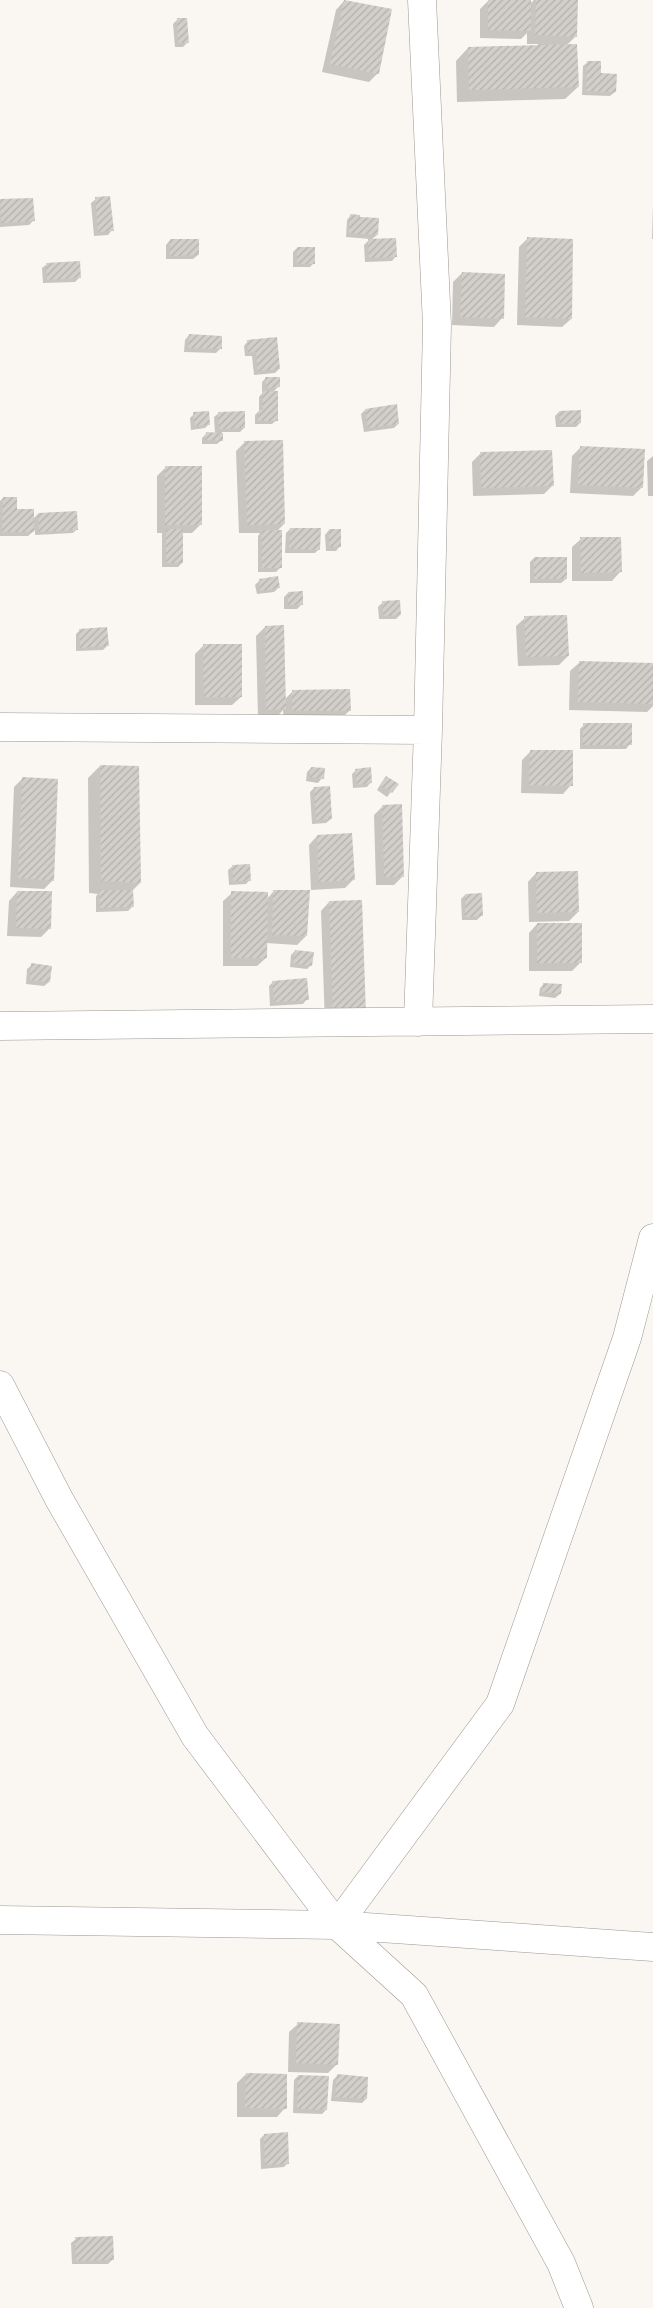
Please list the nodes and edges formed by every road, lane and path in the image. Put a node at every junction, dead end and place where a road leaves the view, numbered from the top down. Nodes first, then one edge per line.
1 (422, 0) edge
2 (0, 727) edge
3 (428, 730) junction
4 (653, 1019) edge
5 (418, 1022) junction
6 (0, 1026) edge
7 (653, 1238) edge
8 (644, 1308) edge
9 (0, 1385) edge
10 (0, 1920) edge
11 (337, 1925) junction
12 (653, 1947) edge
13 (579, 2308) edge

1 - 3 street
2 - 3 street
3 - 5 street
4 - 5 street
5 - 6 street
7 - 8 street
8 - 11 street
9 - 11 street
10 - 11 street
11 - 12 street
11 - 13 street

